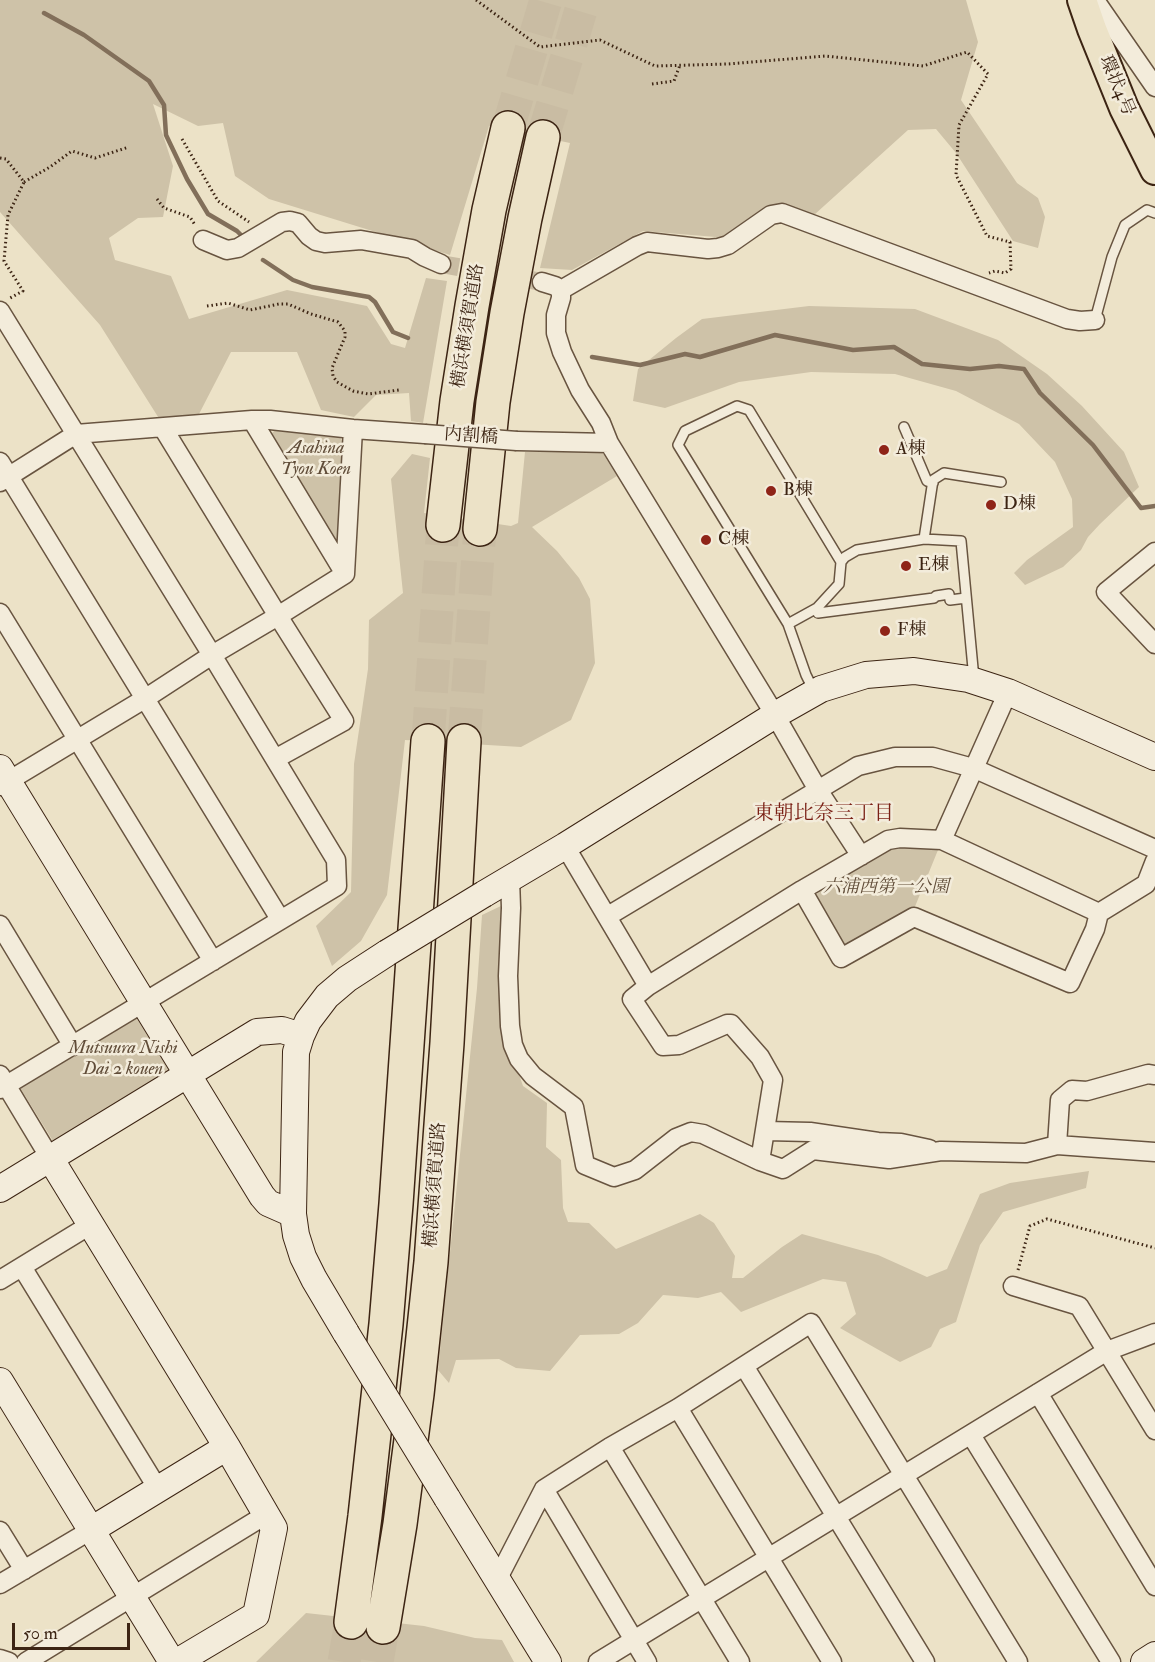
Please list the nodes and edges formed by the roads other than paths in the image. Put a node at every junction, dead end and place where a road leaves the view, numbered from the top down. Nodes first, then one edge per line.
1 (1084, 0) edge
2 (1155, 87) edge
3 (508, 128) tunnel mouth
4 (543, 137) tunnel mouth
5 (1155, 170) edge
6 (1155, 213) edge
7 (203, 240) road end
8 (441, 264) tunnel mouth
9 (542, 282) tunnel mouth
10 (561, 290) junction
11 (4, 305) edge
12 (1095, 320) joint
13 (252, 420) junction
14 (904, 427) dead end
15 (164, 428) junction
16 (353, 429) junction
17 (76, 435) junction
18 (609, 443) junction
19 (3, 474) edge
20 (1001, 482) dead end
21 (933, 483) junction
22 (443, 525) tunnel mouth
23 (480, 529) tunnel mouth
24 (924, 539) junction
25 (1155, 552) edge
26 (841, 562) junction
27 (345, 574) junction
28 (966, 598) junction
29 (818, 608) junction
30 (0, 613) edge
31 (278, 616) junction
32 (788, 624) junction
33 (1155, 644) edge
34 (212, 655) junction
35 (974, 681) junction
36 (1008, 692) junction
37 (815, 693) junction
38 (146, 698) junction
39 (775, 715) junction
40 (77, 739) junction
41 (428, 741) tunnel mouth
42 (464, 741) tunnel mouth
43 (1155, 757) edge
44 (275, 759) junction
45 (973, 768) junction
46 (3, 779) edge
47 (818, 790) junction
48 (942, 840) junction
49 (565, 846) junction
50 (1155, 849) edge
51 (861, 856) junction
52 (1155, 861) edge
53 (510, 878) junction
54 (1150, 886) edge
55 (802, 890) junction
56 (1099, 913) junction
57 (608, 916) junction
58 (280, 920) junction
59 (0, 925) edge
60 (213, 961) junction
61 (648, 986) junction
62 (144, 1003) junction
63 (301, 1036) junction
64 (74, 1046) junction
65 (188, 1074) junction
66 (1155, 1074) edge
67 (2, 1083) edge
68 (766, 1131) junction
69 (1057, 1145) junction
70 (939, 1152) junction
71 (1155, 1152) edge
72 (50, 1158) junction
73 (760, 1161) junction
74 (0, 1189) edge
75 (292, 1214) junction
76 (90, 1225) junction
77 (22, 1267) junction
78 (0, 1281) edge
79 (1013, 1286) road end
80 (1155, 1333) edge
81 (1107, 1351) junction
82 (744, 1366) junction
83 (0, 1381) edge
84 (1038, 1393) junction
85 (678, 1408) junction
86 (1155, 1430) edge
87 (971, 1434) junction
88 (227, 1447) junction
89 (610, 1447) junction
90 (904, 1476) junction
91 (158, 1489) junction
92 (544, 1489) junction
93 (267, 1514) junction
94 (837, 1517) junction
95 (91, 1530) junction
96 (0, 1531) edge
97 (769, 1558) junction
98 (24, 1570) junction
99 (497, 1580) junction
100 (0, 1584) edge
101 (1155, 1586) edge
102 (131, 1597) junction
103 (702, 1600) junction
104 (351, 1622) tunnel mouth
105 (383, 1627) tunnel mouth
106 (634, 1640) junction
107 (1155, 1655) edge
108 (0, 1659) edge
109 (9, 1662) edge
110 (26, 1662) edge
111 (172, 1662) edge
112 (177, 1662) edge
113 (548, 1662) edge
114 (598, 1662) edge
115 (647, 1662) edge
116 (740, 1662) edge
117 (832, 1662) edge
118 (925, 1662) edge
119 (1018, 1662) edge
120 (1111, 1662) edge
121 (1144, 1662) edge

1 - 2 street
1 - 5 main road, 環状4号
3 - 22 highway, 横浜横須賀道路
4 - 23 highway, 横浜横須賀道路
6 - 12 lane
7 - 8 street
9 - 10 street
10 - 12 street
10 - 18 street
11 - 17 street
13 - 15 street, 内割橋
13 - 16 street, 内割橋
13 - 27 street
14 - 21 lane
15 - 17 street, 内割橋
15 - 31 street
16 - 18 street, 内割橋, bridge
16 - 27 street
17 - 19 street
17 - 34 street
18 - 39 street
19 - 38 street
20 - 21 lane
21 - 24 lane
24 - 26 lane
24 - 28 lane
25 - 33 street
26 - 29 lane
26 - 32 lane
27 - 31 street
28 - 29 lane
28 - 35 lane
29 - 32 lane
30 - 40 street
31 - 34 street
31 - 44 street
32 - 37 lane
34 - 38 street
34 - 44 street
35 - 36 street
35 - 37 street
36 - 43 street
36 - 45 street
37 - 39 street
38 - 40 street
38 - 58 street
39 - 47 street
39 - 49 street
40 - 46 street
40 - 60 street
41 - 104 highway
42 - 105 highway, 横浜横須賀道路
44 - 58 street
45 - 47 street
45 - 48 street
45 - 50 street
46 - 62 street
47 - 51 street
47 - 57 street
48 - 51 street
48 - 56 street
49 - 53 street
49 - 57 street
51 - 55 street
52 - 54 street
53 - 63 street, bridge
53 - 73 street
54 - 56 street
55 - 56 street
55 - 61 street
57 - 61 street
58 - 60 street
59 - 64 street
60 - 62 street
61 - 68 street
62 - 64 street
62 - 65 street
63 - 65 street
63 - 75 street
64 - 67 street
65 - 72 street
65 - 75 street
66 - 69 street
67 - 72 street
68 - 70 street
68 - 73 street
69 - 70 street
69 - 71 street
70 - 73 street
72 - 74 street
72 - 76 street
75 - 99 street, bridge
76 - 77 street
76 - 88 street
77 - 78 street
77 - 91 street
79 - 81 street
80 - 81 street
81 - 84 street
81 - 86 street
82 - 85 street
82 - 90 street
82 - 94 street
83 - 95 street
84 - 87 street
84 - 101 street
85 - 89 street
85 - 97 street
87 - 90 street
87 - 120 street
88 - 91 street
88 - 93 street
89 - 92 street
89 - 103 street
90 - 94 street
90 - 119 street
91 - 95 street
92 - 99 street
92 - 106 street
93 - 102 street
93 - 112 street
94 - 97 street
94 - 118 street
95 - 98 street
95 - 102 street
96 - 98 street
97 - 103 street
97 - 117 street
98 - 100 street
99 - 113 street
102 - 110 street
102 - 111 street
103 - 106 street
103 - 116 street
106 - 114 street
106 - 115 street
107 - 121 street
108 - 109 street

